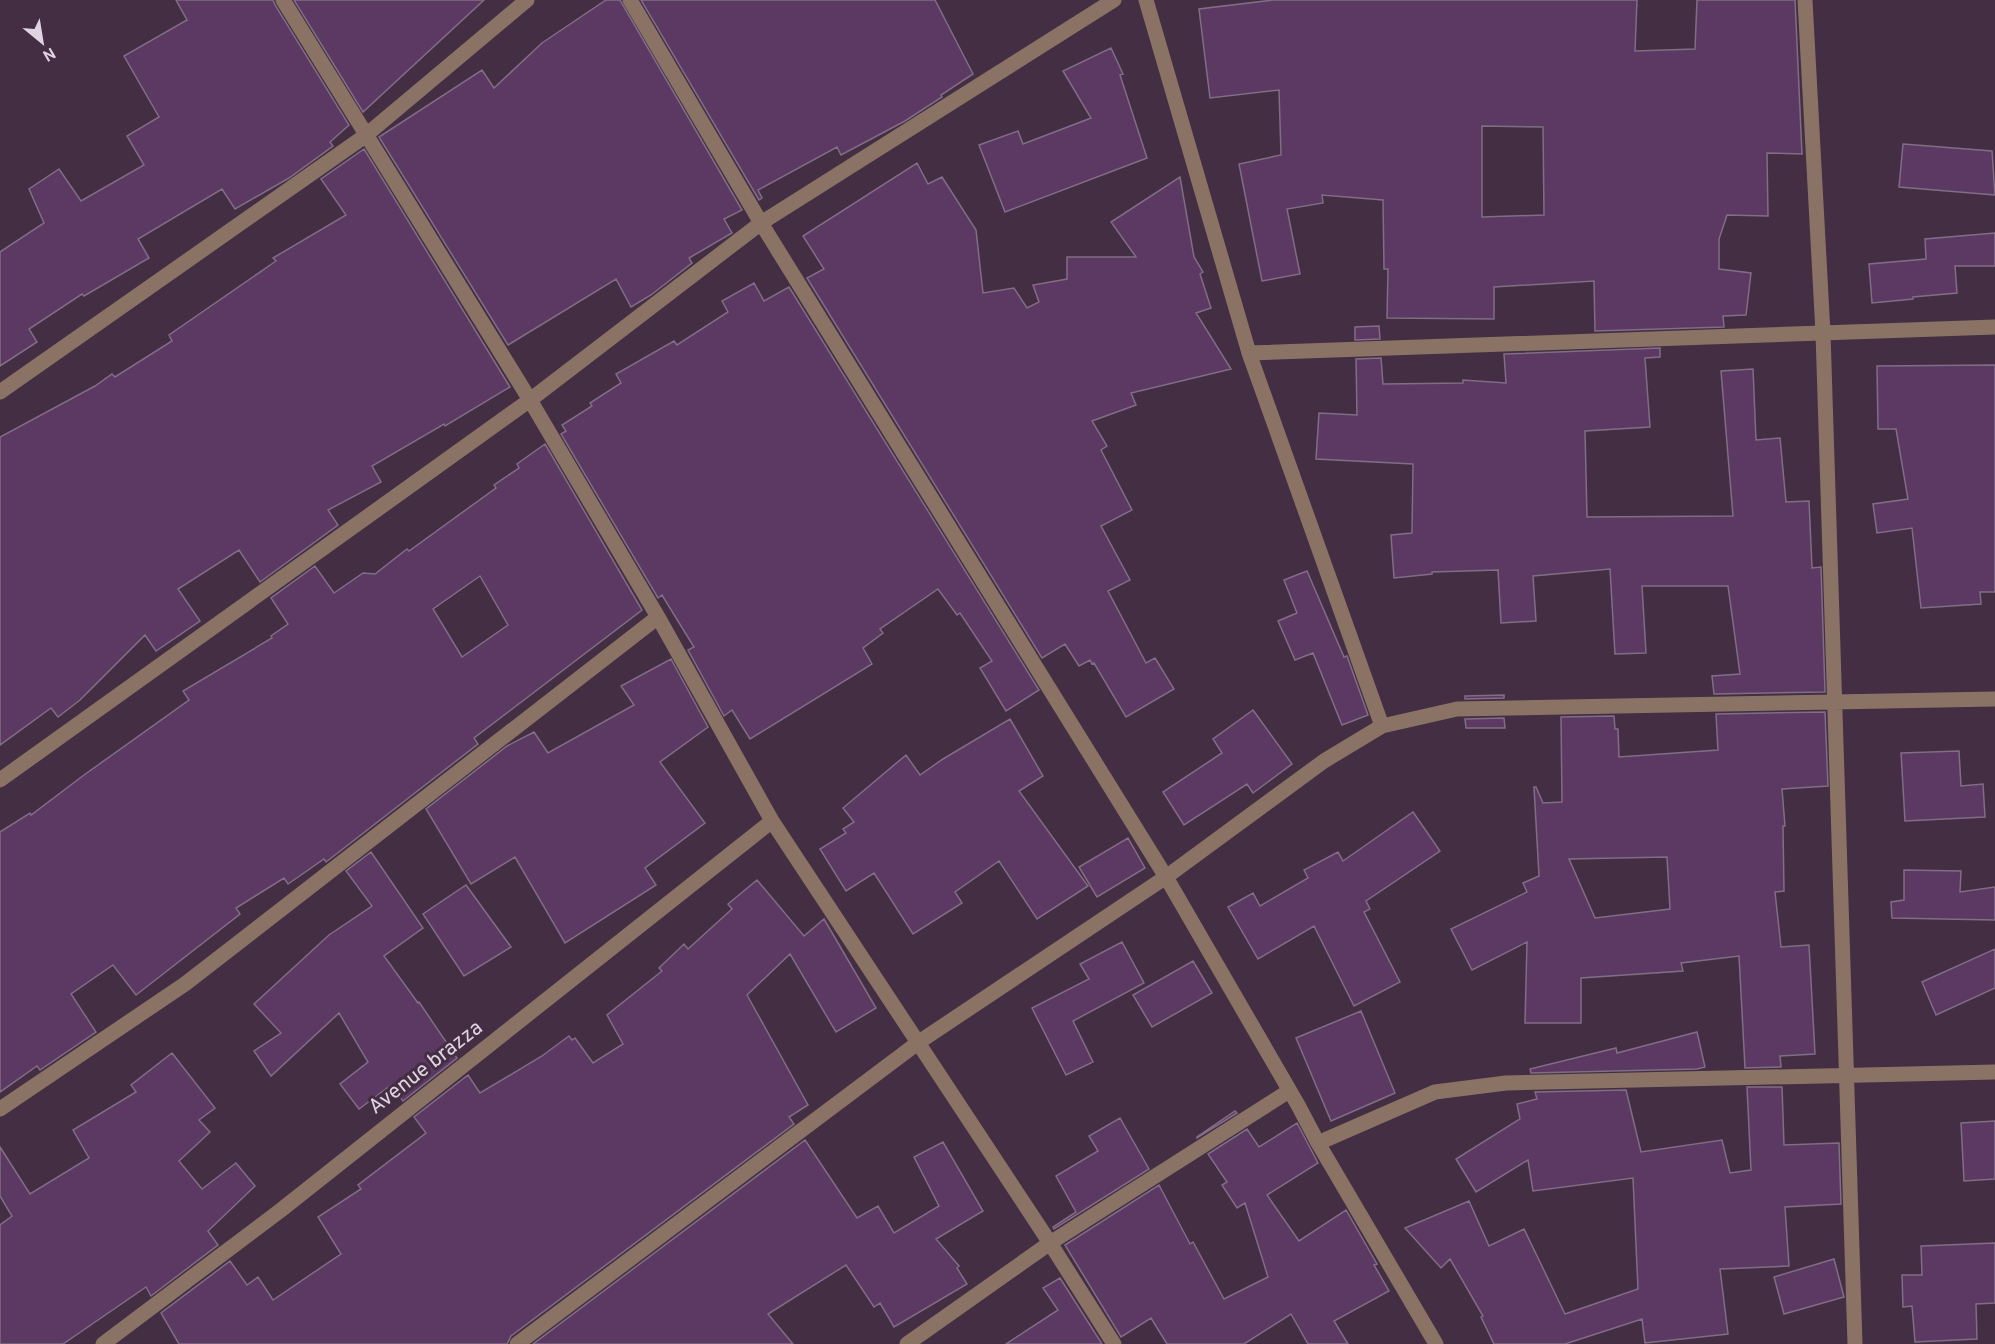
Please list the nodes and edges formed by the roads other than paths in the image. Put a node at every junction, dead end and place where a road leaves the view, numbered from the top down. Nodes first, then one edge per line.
1 (283, 0) edge
2 (527, 0) edge
3 (630, 0) edge
4 (1114, 0) edge
5 (1146, 0) edge
6 (1805, 0) edge
7 (365, 136) junction
8 (761, 223) junction
9 (1995, 327) edge
10 (1823, 333) junction
11 (1249, 353) junction
12 (0, 392) edge
13 (530, 400) junction
14 (658, 617) junction
15 (1995, 699) edge
16 (1834, 703) junction
17 (1382, 726) junction
18 (0, 780) edge
19 (772, 821) junction
20 (1166, 877) junction
21 (919, 1042) junction
22 (1995, 1072) edge
23 (1845, 1075) junction
24 (1289, 1091) junction
25 (0, 1109) edge
26 (1318, 1143) junction
27 (1050, 1243) junction
28 (103, 1344) edge
29 (517, 1344) edge
30 (907, 1344) edge
31 (1114, 1344) edge
32 (1436, 1344) edge
33 (1855, 1344) edge

1 - 7 street
2 - 7 street
3 - 8 street
4 - 8 street
5 - 11 street
6 - 10 street
7 - 12 street
7 - 13 street
8 - 13 street
8 - 20 street
9 - 10 street
10 - 11 street
10 - 16 street
11 - 17 street
13 - 14 street
13 - 18 street
14 - 19 street
14 - 25 street
15 - 16 street
16 - 17 street
16 - 23 street
17 - 20 street
19 - 21 street
19 - 28 street, Avenue brazza
20 - 21 street
20 - 24 street
21 - 27 street
21 - 29 street
22 - 23 street
23 - 26 street
23 - 33 street
24 - 26 street
24 - 27 street
26 - 32 street
27 - 30 street
27 - 31 street

